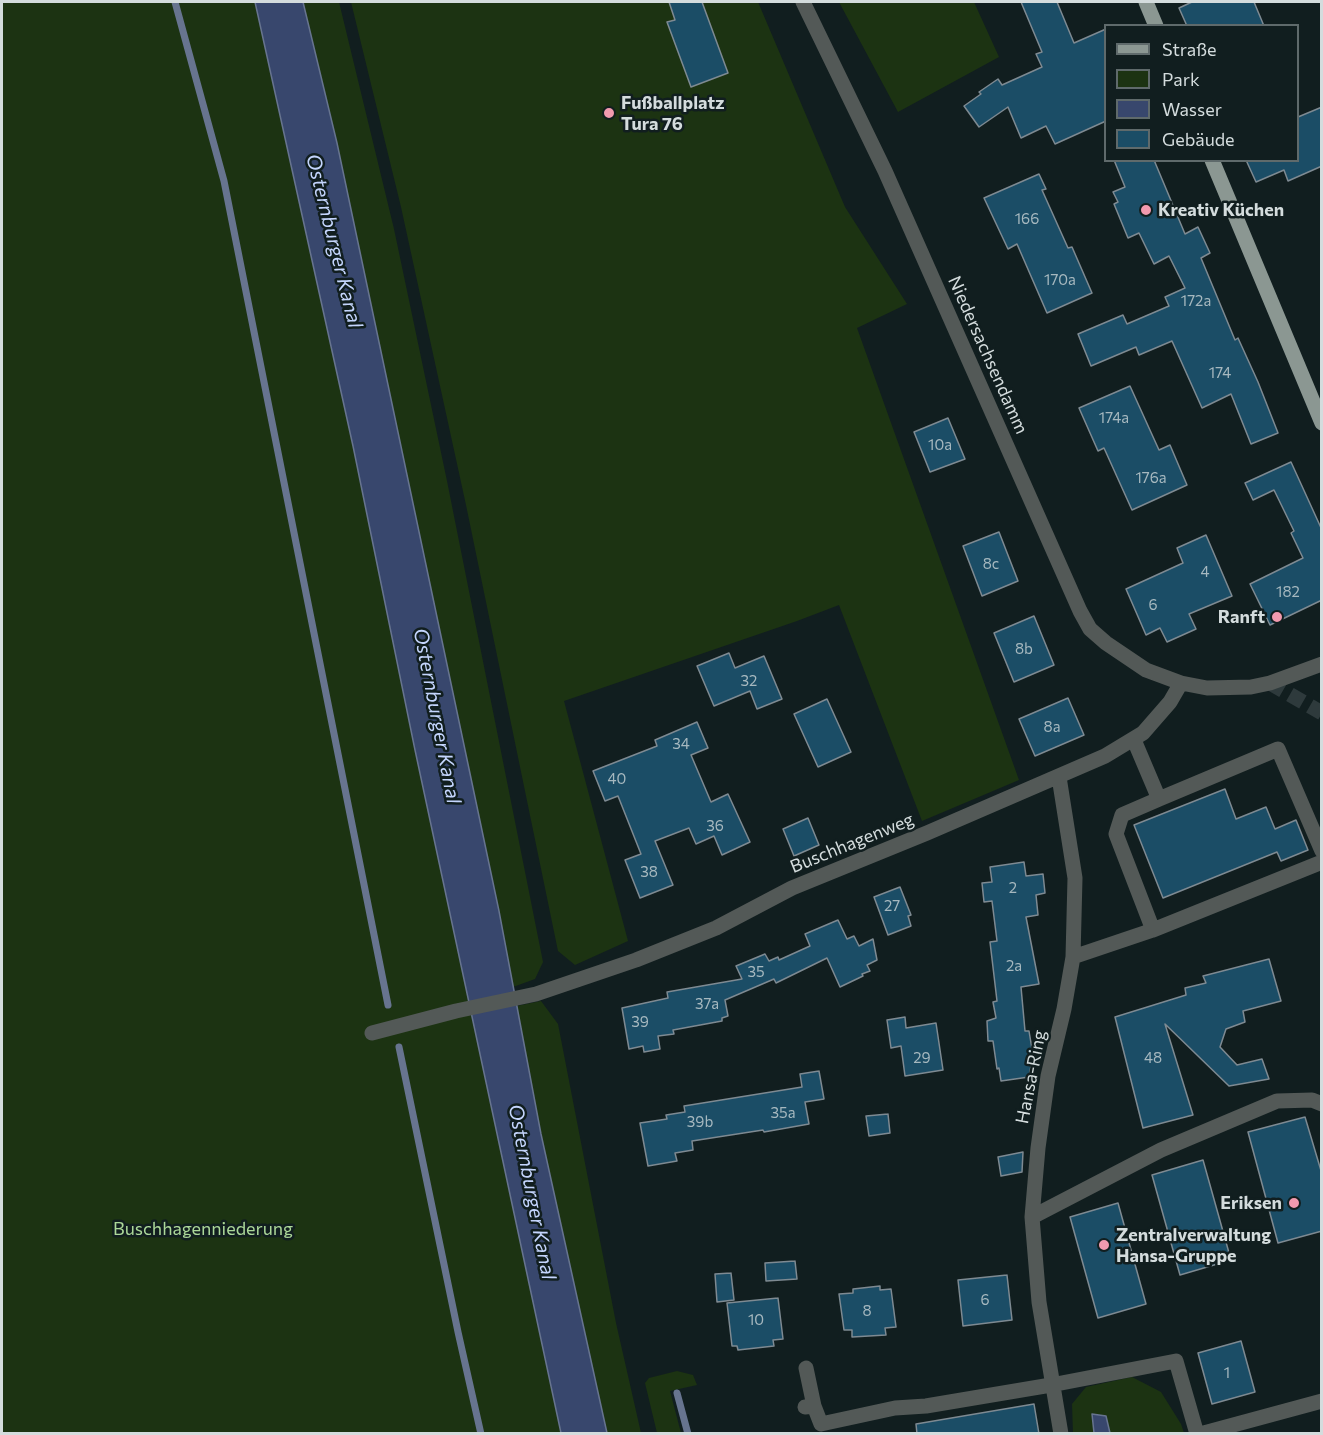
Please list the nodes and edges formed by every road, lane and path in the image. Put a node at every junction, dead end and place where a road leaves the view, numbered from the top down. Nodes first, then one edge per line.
1 (803, 2) edge
2 (1146, 2) edge
3 (1155, 24) edge
4 (1213, 162) edge
5 (1322, 423) edge
6 (1322, 663) edge
7 (1181, 683) junction
8 (1134, 740) junction
9 (1059, 777) junction
10 (1159, 799) junction
11 (1322, 851) edge
12 (1322, 862) edge
13 (1153, 930) junction
14 (1073, 957) junction
15 (372, 1033) dead end
16 (1322, 1104) edge
17 (1032, 1218) junction
18 (806, 1368) dead end
19 (1051, 1385) junction
20 (1322, 1401) edge
21 (822, 1429) edge
22 (1238, 1429) edge
23 (1061, 1434) edge
24 (1199, 1434) edge

1 - 7 street, Niedersachsendamm
2 - 3 main road
4 - 5 main road
6 - 7 street
7 - 8 street, Buschhagenweg
8 - 9 street, Buschhagenweg
8 - 10 street
9 - 14 street, Hansa-Ring
9 - 15 street, Buschhagenweg
10 - 11 street
10 - 13 street
12 - 13 street
13 - 14 street
14 - 17 street, Hansa-Ring
16 - 17 street
17 - 19 street, Hansa-Ring
18 - 21 street
19 - 21 street
19 - 23 street, Hansa-Ring
19 - 24 street
20 - 22 street
22 - 24 street

